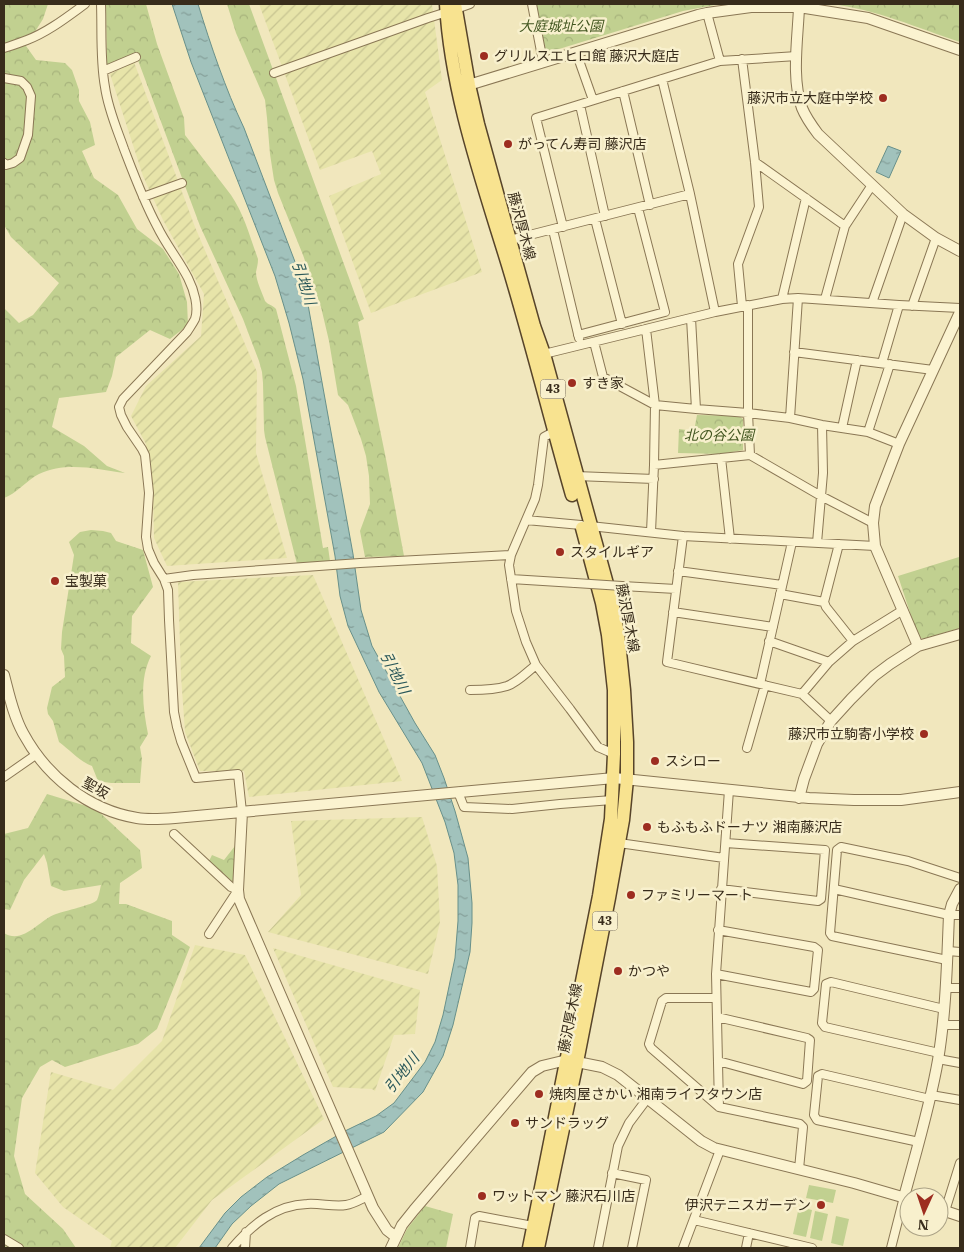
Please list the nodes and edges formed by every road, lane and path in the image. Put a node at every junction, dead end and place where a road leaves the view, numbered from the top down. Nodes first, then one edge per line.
1 (85, 4) edge
2 (102, 4) edge
3 (470, 4) edge
4 (532, 4) edge
5 (451, 7) edge
6 (800, 7) junction
7 (707, 13) junction
8 (4, 48) edge
9 (960, 50) edge
10 (576, 52) junction
11 (796, 56) junction
12 (136, 57) dead end
13 (742, 59) junction
14 (720, 61) junction
15 (542, 62) junction
16 (103, 71) junction
17 (274, 73) dead end
18 (4, 78) edge
19 (662, 79) junction
20 (463, 86) junction
21 (623, 91) junction
22 (593, 100) junction
23 (580, 105) junction
24 (755, 162) junction
25 (4, 163) edge
26 (182, 183) dead end
27 (872, 185) junction
28 (690, 194) junction
29 (143, 197) junction
30 (806, 198) junction
31 (650, 205) junction
32 (638, 208) junction
33 (903, 214) junction
34 (605, 216) junction
35 (595, 219) junction
36 (845, 226) junction
37 (563, 227) junction
38 (552, 230) junction
39 (936, 238) junction
40 (510, 240) junction
41 (960, 251) edge
42 (798, 298) junction
43 (782, 299) junction
44 (825, 299) junction
45 (872, 303) junction
46 (899, 305) junction
47 (745, 306) junction
48 (912, 306) junction
49 (960, 308) edge
50 (715, 312) junction
51 (960, 312) edge
52 (691, 318) junction
53 (622, 324) junction
54 (646, 330) junction
55 (578, 335) junction
56 (594, 342) junction
57 (580, 345) junction
58 (794, 352) junction
59 (544, 354) junction
60 (857, 360) junction
61 (886, 364) junction
62 (934, 370) junction
63 (654, 405) junction
64 (696, 409) junction
65 (748, 413) junction
66 (790, 418) junction
67 (822, 425) junction
68 (842, 428) junction
69 (559, 429) junction
70 (868, 432) junction
71 (899, 444) junction
72 (750, 454) junction
73 (721, 458) junction
74 (654, 465) junction
75 (576, 476) junction
76 (654, 479) junction
77 (821, 496) junction
78 (526, 520) junction
79 (872, 523) junction
80 (586, 525) junction
81 (651, 532) junction
82 (683, 536) junction
83 (730, 539) junction
84 (792, 542) junction
85 (817, 543) junction
86 (839, 544) junction
87 (876, 546) junction
88 (511, 555) junction
89 (678, 571) junction
90 (164, 579) junction
91 (511, 579) junction
92 (782, 585) junction
93 (676, 589) junction
94 (780, 594) junction
95 (824, 602) junction
96 (903, 610) junction
97 (673, 612) junction
98 (773, 627) junction
99 (960, 634) edge
100 (769, 641) junction
101 (853, 641) junction
102 (918, 646) junction
103 (829, 662) junction
104 (536, 665) junction
105 (4, 675) edge
106 (762, 685) junction
107 (470, 690) dead end
108 (802, 694) junction
109 (831, 721) junction
110 (747, 748) dead end
111 (37, 754) junction
112 (614, 754) junction
113 (4, 777) edge
114 (614, 778) junction
115 (627, 779) junction
116 (730, 790) junction
117 (455, 792) junction
118 (960, 792) edge
119 (799, 798) junction
120 (612, 800) junction
121 (242, 812) junction
122 (174, 834) dead end
123 (619, 843) junction
124 (726, 843) junction
125 (724, 858) junction
126 (960, 878) edge
127 (721, 889) junction
128 (834, 889) junction
129 (960, 889) edge
130 (238, 890) junction
131 (949, 915) junction
132 (960, 915) edge
133 (718, 930) junction
134 (209, 934) dead end
135 (960, 952) edge
136 (947, 956) junction
137 (716, 974) junction
138 (945, 988) junction
139 (960, 988) edge
140 (716, 998) junction
141 (944, 1009) junction
142 (717, 1017) junction
143 (942, 1025) junction
144 (960, 1026) edge
145 (938, 1056) junction
146 (572, 1060) junction
147 (718, 1062) junction
148 (960, 1063) edge
149 (931, 1097) junction
150 (647, 1099) junction
151 (960, 1100) edge
152 (719, 1107) junction
153 (919, 1142) junction
154 (720, 1150) junction
155 (960, 1163) edge
156 (799, 1169) junction
157 (612, 1173) junction
158 (909, 1187) edge
159 (949, 1192) edge
160 (368, 1196) junction
161 (899, 1196) edge
162 (694, 1220) junction
163 (899, 1223) edge
164 (533, 1226) junction
165 (246, 1232) junction
166 (750, 1233) junction
167 (396, 1237) junction
168 (4, 1239) edge
169 (19, 1248) edge
170 (232, 1248) edge
171 (246, 1248) edge
172 (392, 1248) edge
173 (470, 1248) edge
174 (529, 1248) edge
175 (538, 1248) edge
176 (598, 1248) edge
177 (632, 1248) edge
178 (684, 1248) edge
179 (746, 1248) edge
180 (812, 1248) edge
181 (891, 1248) edge

1 - 8 street
2 - 16 street
3 - 5 street
4 - 15 street
5 - 17 street
5 - 20 main road, 藤沢厚木線 / 43
6 - 7 street
6 - 9 street
6 - 11 street
7 - 10 street
7 - 14 street
10 - 15 street
10 - 22 street
11 - 13 street
11 - 27 street
12 - 16 street
13 - 14 street
13 - 24 street
14 - 19 street
15 - 20 street
16 - 29 street
18 - 25 street
19 - 21 street
19 - 28 street
20 - 40 main road, 藤沢厚木線 / 43
20 - 69 main road, 藤沢厚木線 / 43
21 - 22 street
21 - 31 street
22 - 23 street
23 - 34 street
23 - 37 street
24 - 30 street
24 - 47 street
26 - 29 street
27 - 33 street
27 - 36 street
28 - 31 street
28 - 50 street
29 - 90 street
30 - 36 street
30 - 43 street
31 - 32 street
32 - 34 street
32 - 53 street
33 - 39 street
33 - 45 street
34 - 35 street
35 - 37 street
35 - 53 street
36 - 44 street
37 - 38 street
38 - 40 street
38 - 55 street
39 - 41 street
39 - 48 street
40 - 59 main road, 藤沢厚木線 / 43
42 - 43 street
42 - 44 street
42 - 58 street
43 - 47 street
44 - 45 street
45 - 46 street
46 - 48 street
46 - 61 street
47 - 50 street
47 - 65 street
48 - 49 street
50 - 52 street
51 - 62 street
52 - 54 street
52 - 64 street
53 - 55 street
54 - 56 street
54 - 63 street
55 - 57 street
56 - 57 street
56 - 63 street
57 - 59 street
58 - 60 street
58 - 66 street
59 - 69 main road, 藤沢厚木線 / 43
60 - 61 street
60 - 68 street
61 - 62 street
61 - 70 street
62 - 71 street
63 - 64 street
63 - 74 street
64 - 65 street
65 - 66 street
65 - 72 street
66 - 67 street
67 - 68 street
67 - 77 street
68 - 70 street
69 - 75 main road, 藤沢厚木線 / 43
69 - 78 street
69 - 80 main road, 藤沢厚木線 / 43
70 - 71 street
71 - 79 street
72 - 73 street
72 - 77 street
73 - 74 street
73 - 83 street
74 - 76 street
75 - 76 street
75 - 80 main road, 藤沢厚木線 / 43
76 - 81 street
77 - 79 street
77 - 85 street
78 - 80 street
78 - 88 street
79 - 87 street
80 - 81 street
80 - 112 main road, 藤沢厚木線 / 43
80 - 115 main road, 藤沢厚木線 / 43
81 - 82 street
82 - 83 street
82 - 89 street
83 - 84 street
84 - 85 street
84 - 92 street
85 - 86 street
86 - 87 street
86 - 95 street
87 - 96 street
88 - 90 street
88 - 91 street
89 - 92 street
89 - 93 street
90 - 121 street
91 - 93 street, bridge
91 - 104 street
92 - 94 street
93 - 97 street
94 - 95 street
94 - 98 street
95 - 101 street
96 - 101 street
96 - 102 street
97 - 98 street
97 - 106 street
98 - 100 street
99 - 102 street
100 - 103 street
100 - 106 street
101 - 103 street
102 - 109 street
103 - 108 street
104 - 107 street
104 - 112 street
105 - 111 street, 聖坂
106 - 108 street
106 - 110 street
108 - 109 street
109 - 119 street
111 - 113 street
111 - 121 street, 聖坂
112 - 114 main road, 藤沢厚木線 / 43
114 - 115 street, 聖坂
114 - 117 street, 聖坂
114 - 120 main road, 藤沢厚木線 / 43
115 - 116 street, 聖坂
115 - 123 main road, 藤沢厚木線 / 43
116 - 119 street, 聖坂
116 - 124 street
117 - 120 street
117 - 121 street, 聖坂
118 - 119 street, 聖坂
120 - 146 main road, 藤沢厚木線 / 43
121 - 130 street
122 - 130 street
123 - 125 street
123 - 146 main road, 藤沢厚木線 / 43
124 - 125 street
124 - 127 street
125 - 127 street
126 - 128 street
127 - 133 street
128 - 131 street
128 - 136 street
129 - 131 street
130 - 134 street
130 - 160 street
131 - 132 street
131 - 136 street
133 - 137 street
133 - 137 street
135 - 136 street
136 - 138 street
137 - 140 street
138 - 139 street
138 - 141 street
140 - 142 street
140 - 152 street
141 - 143 street
141 - 145 street
142 - 147 street
142 - 147 street
143 - 144 street
143 - 145 street
145 - 148 street
145 - 149 street
146 - 150 street
146 - 164 main road, 藤沢厚木線 / 43
146 - 167 street
146 - 175 main road, 藤沢厚木線 / 43
147 - 152 street
149 - 151 street
149 - 153 street
149 - 153 street
150 - 154 street
150 - 157 street
152 - 156 street
153 - 158 street
154 - 156 street
154 - 162 street
155 - 159 street
156 - 161 street
157 - 176 street
157 - 177 street
160 - 165 street
160 - 167 street
162 - 166 street
162 - 178 street
163 - 181 street
164 - 173 street
164 - 174 main road, 藤沢厚木線 / 43
165 - 170 street
165 - 171 street
166 - 179 street
166 - 180 street
167 - 172 street
168 - 169 street

